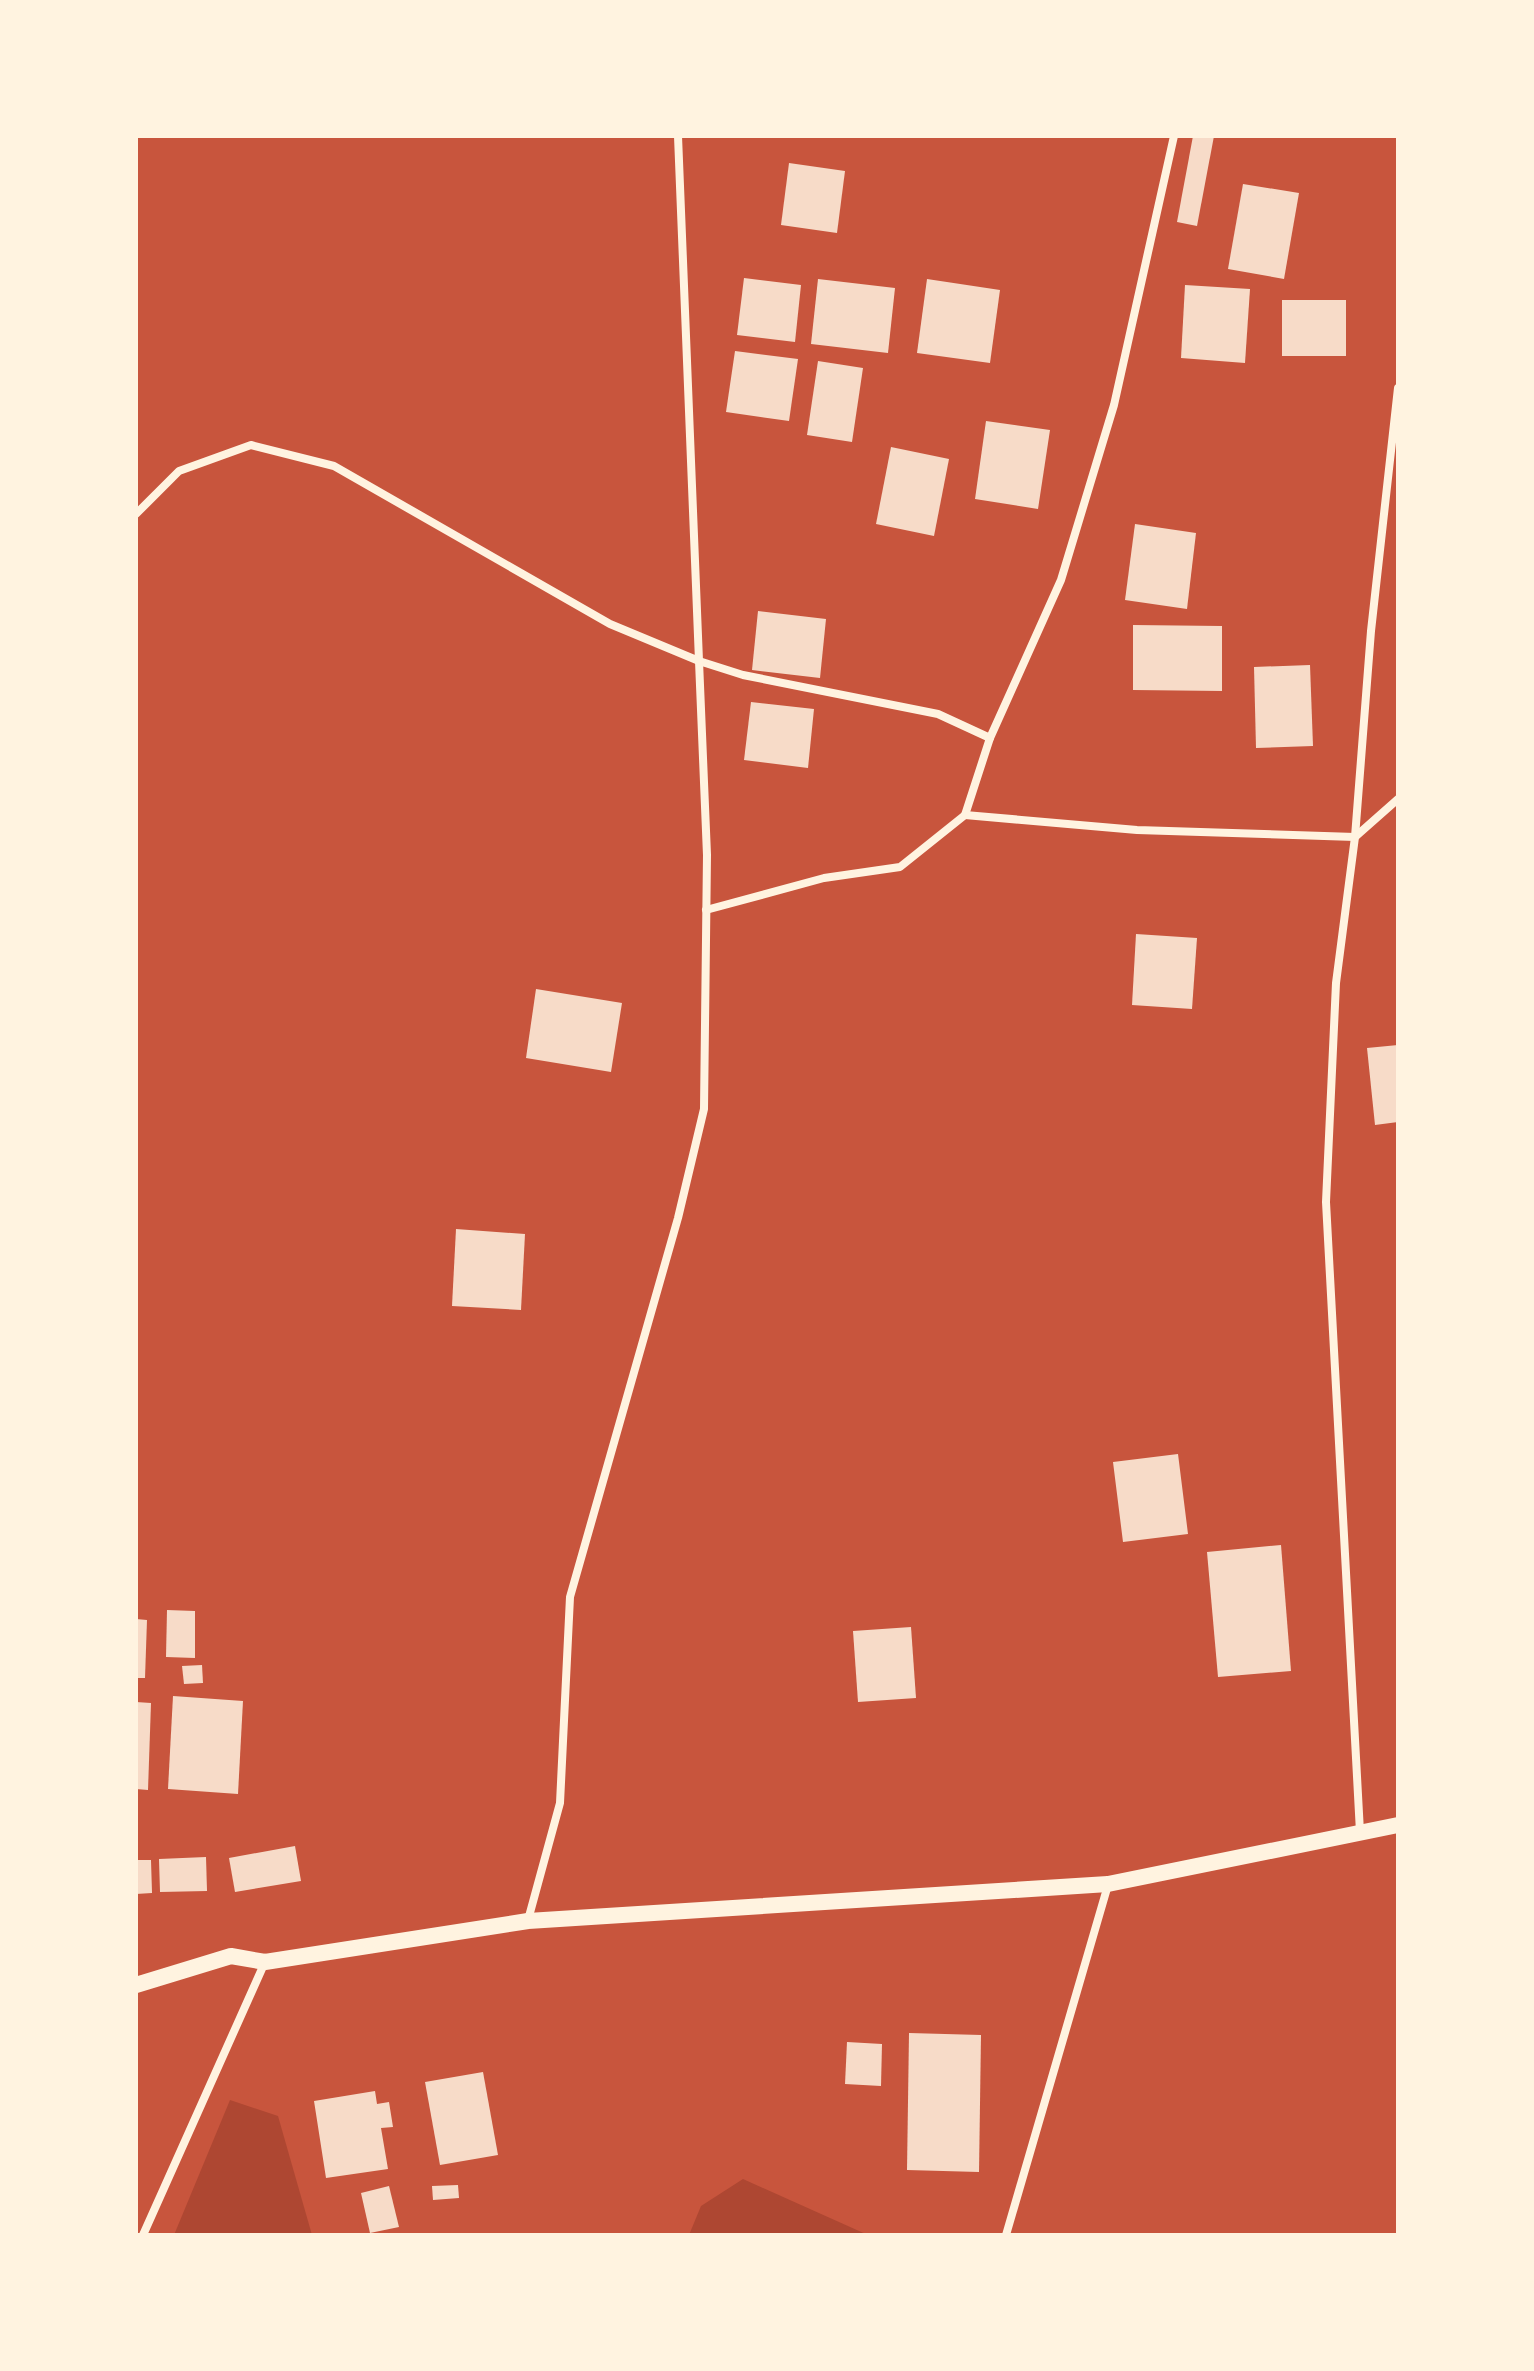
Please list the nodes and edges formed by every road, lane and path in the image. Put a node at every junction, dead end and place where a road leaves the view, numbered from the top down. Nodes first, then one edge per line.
1 (678, 136) edge
2 (1174, 136) edge
3 (1398, 388) edge
4 (136, 514) edge
5 (699, 661) junction
6 (990, 738) junction
7 (1398, 799) edge
8 (965, 815) junction
9 (1355, 837) junction
10 (706, 910) junction
11 (1398, 1825) edge
12 (1360, 1833) junction
13 (1108, 1884) junction
14 (528, 1921) junction
15 (265, 1962) junction
16 (136, 1985) edge
17 (143, 2235) edge
18 (1006, 2235) edge

1 - 5 street
2 - 6 street
3 - 9 street
4 - 5 street
5 - 6 street
5 - 10 street
6 - 8 street
7 - 9 street
8 - 9 street
8 - 10 street
9 - 12 street
10 - 14 street
11 - 12 main road
12 - 13 main road
13 - 14 main road
13 - 18 street
14 - 15 main road
15 - 16 main road
15 - 17 street

